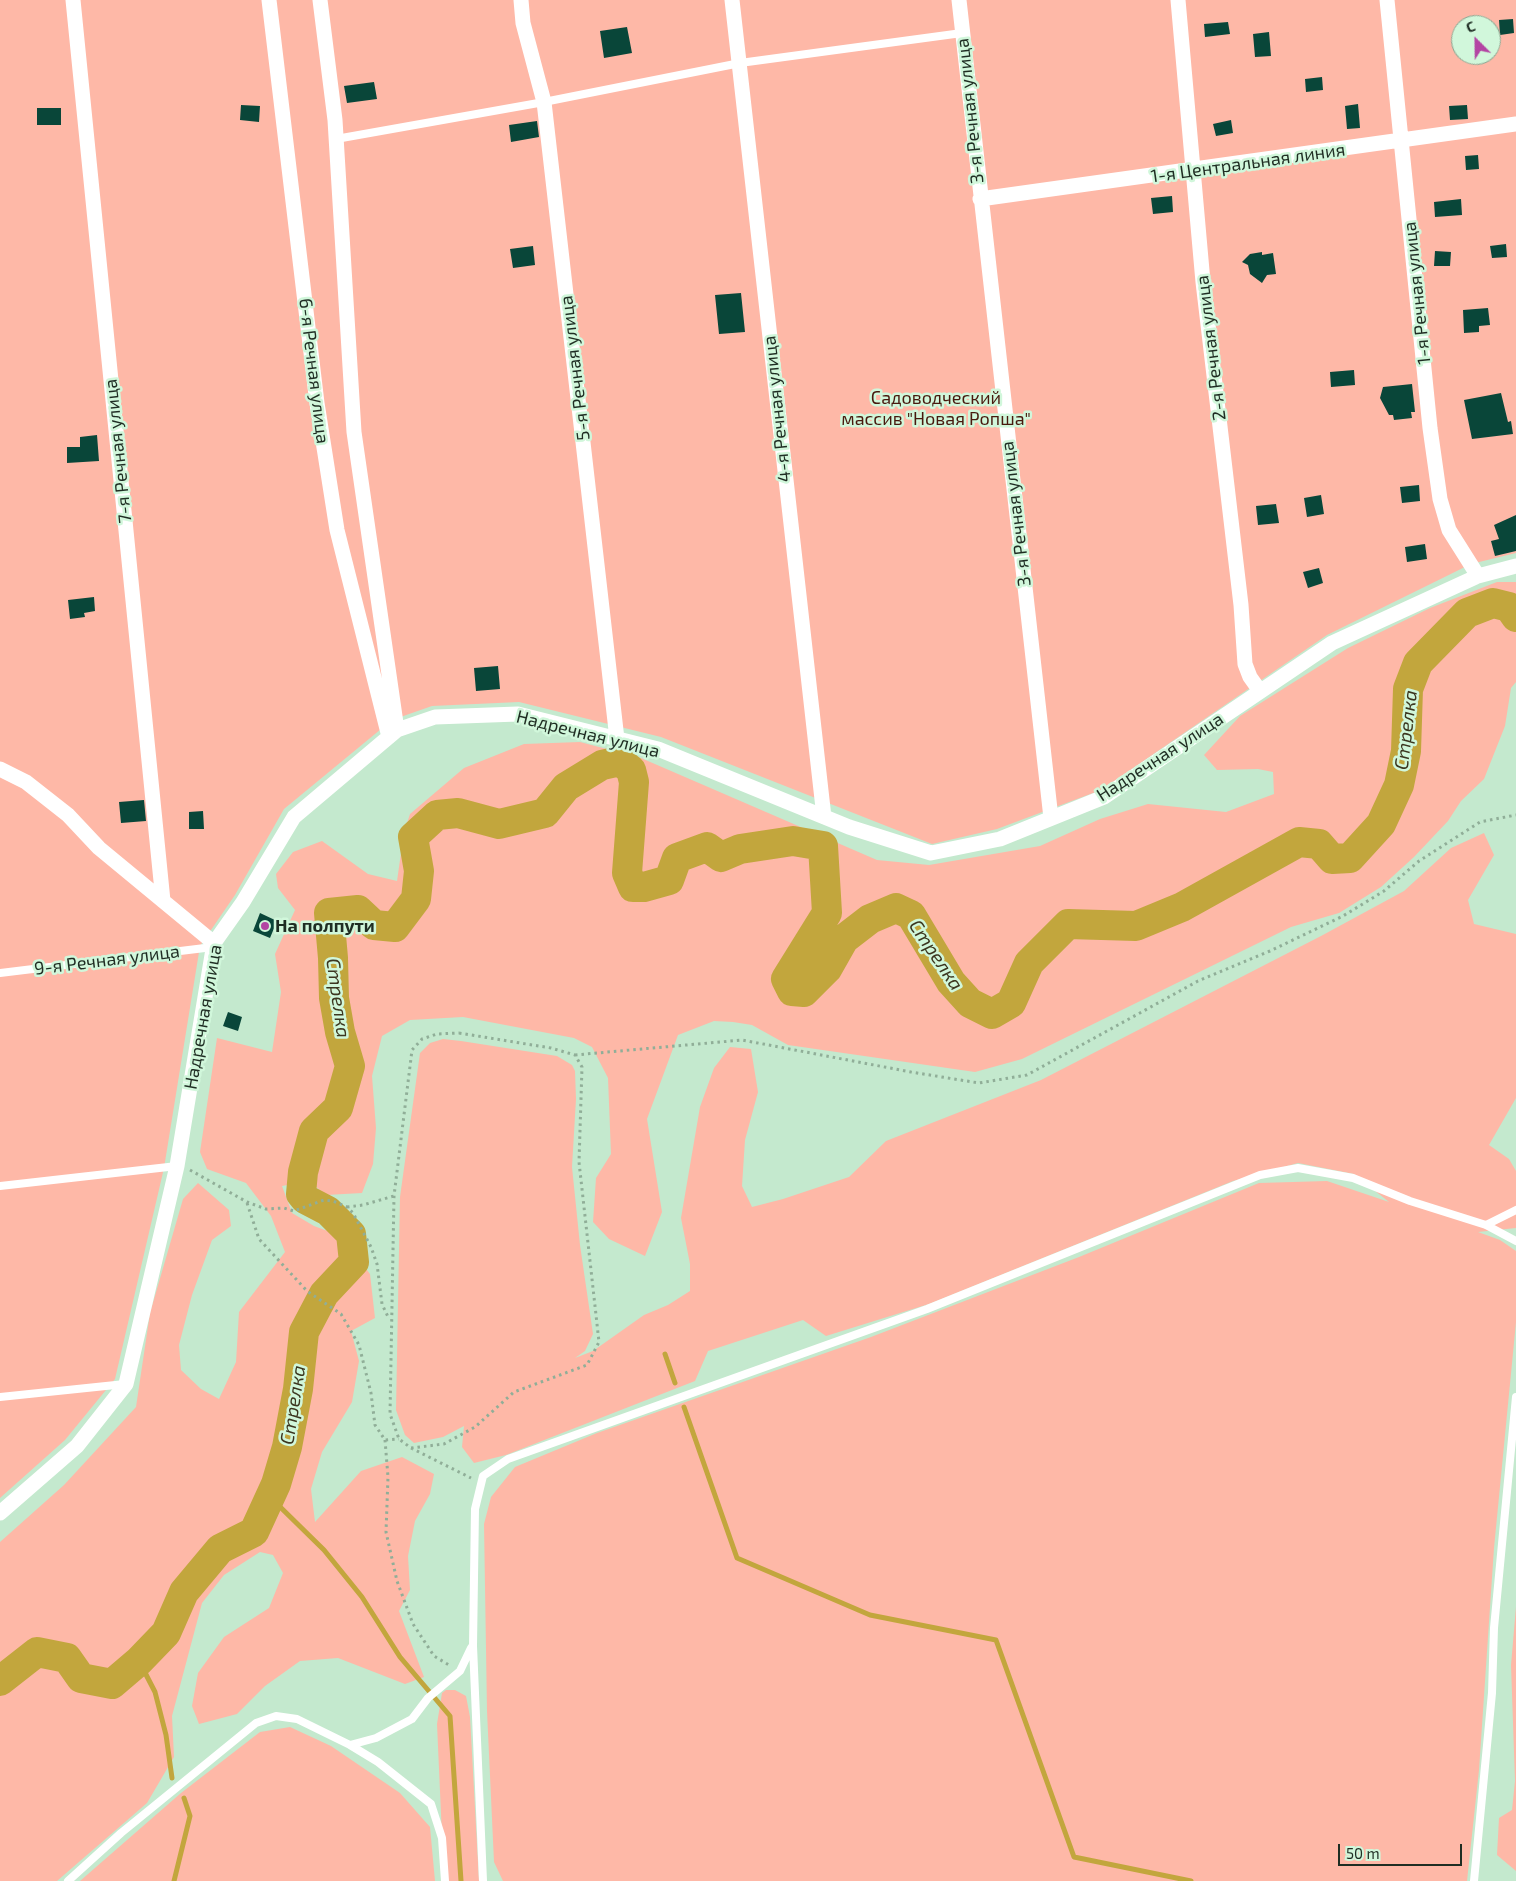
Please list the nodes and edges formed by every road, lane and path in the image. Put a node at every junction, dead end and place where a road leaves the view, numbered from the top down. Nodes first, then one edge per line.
1 (73, 0) edge
2 (269, 0) edge
3 (320, 0) edge
4 (521, 0) edge
5 (732, 0) edge
6 (959, 0) edge
7 (1178, 0) edge
8 (1387, 0) edge
9 (962, 33) junction
10 (740, 63) junction
11 (544, 102) junction
12 (1516, 124) edge
13 (336, 139) junction
14 (1402, 142) junction
15 (1193, 170) junction
16 (980, 199) junction
17 (1516, 566) edge
18 (1478, 576) junction
19 (1260, 691) junction
20 (393, 733) junction
21 (617, 739) junction
22 (0, 769) edge
23 (1516, 815) edge
24 (824, 817) junction
25 (1051, 818) junction
26 (163, 901) junction
27 (214, 945) junction
28 (0, 973) edge
29 (575, 1056) junction
30 (177, 1166) junction
31 (0, 1186) edge
32 (394, 1196) junction
33 (247, 1202) junction
34 (346, 1207) junction
35 (1516, 1210) edge
36 (1486, 1225) junction
37 (1516, 1241) edge
38 (390, 1320) junction
39 (126, 1384) junction
40 (0, 1397) edge
41 (1516, 1397) edge
42 (399, 1439) junction
43 (385, 1440) junction
44 (411, 1448) junction
45 (482, 1483) junction
46 (0, 1513) edge
47 (472, 1646) junction
48 (460, 1670) junction
49 (350, 1745) junction
50 (68, 1881) edge
51 (444, 1881) edge
52 (483, 1881) edge
53 (1474, 1881) edge

1 - 26 street, 7-я Речная улица
2 - 20 street, 6-я Речная улица
3 - 13 street, 6-я Речная улица
4 - 11 street, 5-я Речная улица
5 - 10 street, 4-я Речная улица
6 - 9 street, 3-я Речная улица
7 - 15 street, 2-я Речная улица
8 - 14 street, 1-я Речная улица
9 - 10 lane
9 - 16 street, 3-я Речная улица
10 - 11 lane
10 - 24 street, 4-я Речная улица
11 - 13 lane
11 - 21 street, 5-я Речная улица
12 - 14 street, 1-я Центральная линия
13 - 20 street, 6-я Речная улица
14 - 15 street, 1-я Центральная линия
14 - 18 street, 1-я Речная улица
15 - 16 street, 1-я Центральная линия
15 - 19 street, 2-я Речная улица
16 - 25 street, 3-я Речная улица
17 - 18 street, Надречная улица
18 - 19 street, Надречная улица
19 - 25 street, Надречная улица
20 - 21 street, Надречная улица
20 - 27 street, Надречная улица
21 - 24 street, Надречная улица
22 - 26 street
23 - 29 path
24 - 25 street, Надречная улица
26 - 27 street
27 - 28 lane, 9-я Речная улица
27 - 30 street, Надречная улица
29 - 32 path
29 - 44 path
30 - 31 lane
30 - 33 path
30 - 39 street, Надречная улица
32 - 34 path
32 - 38 path
33 - 34 path
33 - 43 path
34 - 38 path
35 - 36 lane
36 - 37 lane
36 - 45 lane
38 - 42 path
39 - 40 lane
39 - 46 street, Надречная улица
41 - 53 lane
42 - 43 path
42 - 44 path
43 - 48 path
44 - 45 path
45 - 47 lane
47 - 48 lane
47 - 52 lane
48 - 49 lane
49 - 50 lane
49 - 51 lane

